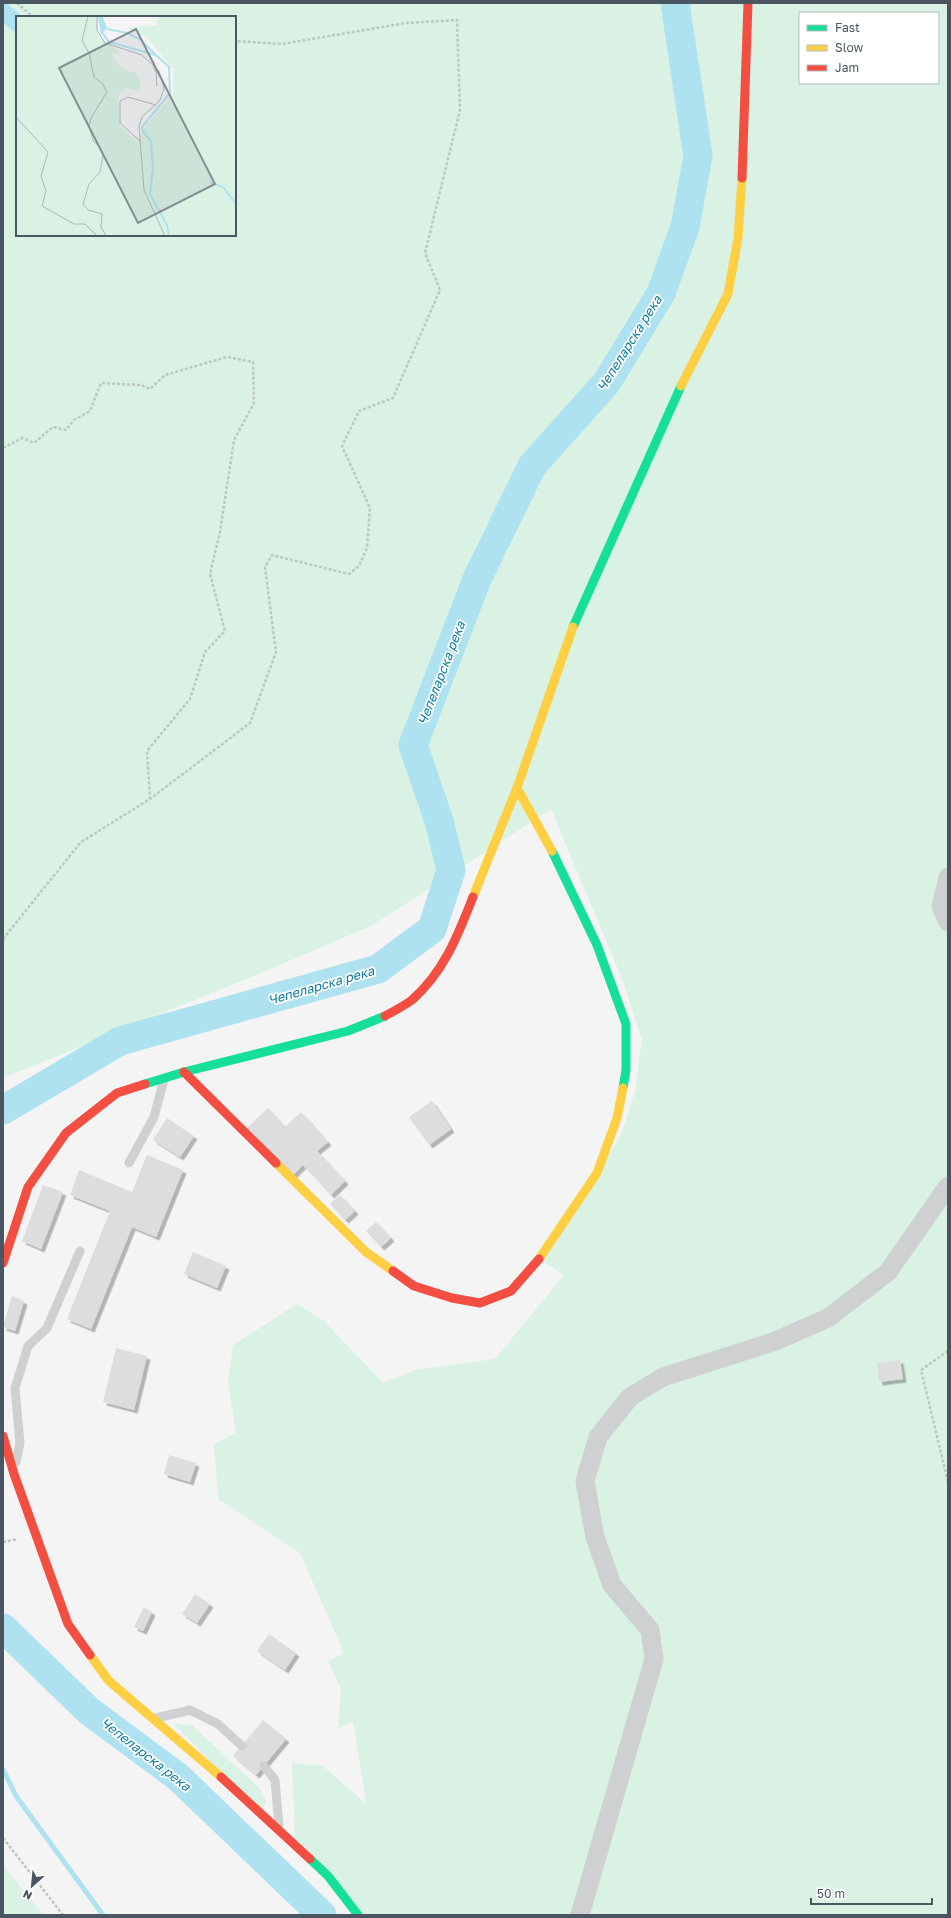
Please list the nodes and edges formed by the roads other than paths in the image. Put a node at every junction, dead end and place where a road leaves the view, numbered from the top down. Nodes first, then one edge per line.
1 (748, 3) edge
2 (517, 788) junction
3 (948, 877) edge
4 (948, 922) edge
5 (184, 1072) junction
6 (165, 1077) junction
7 (129, 1163) dead end
8 (948, 1186) edge
9 (80, 1251) dead end
10 (3, 1263) edge
11 (3, 1436) edge
12 (14, 1474) junction
13 (154, 1718) junction
14 (242, 1746) dead end
15 (264, 1766) dead end
16 (279, 1829) junction
17 (358, 1915) edge
18 (580, 1915) edge

1 - 2 main road
2 - 5 main road
2 - 5 main road
3 - 4 street
5 - 6 main road
6 - 7 lane
6 - 10 main road
8 - 18 street
9 - 12 lane
11 - 12 main road
12 - 13 main road
13 - 14 lane
13 - 16 main road
15 - 16 lane
16 - 17 main road

